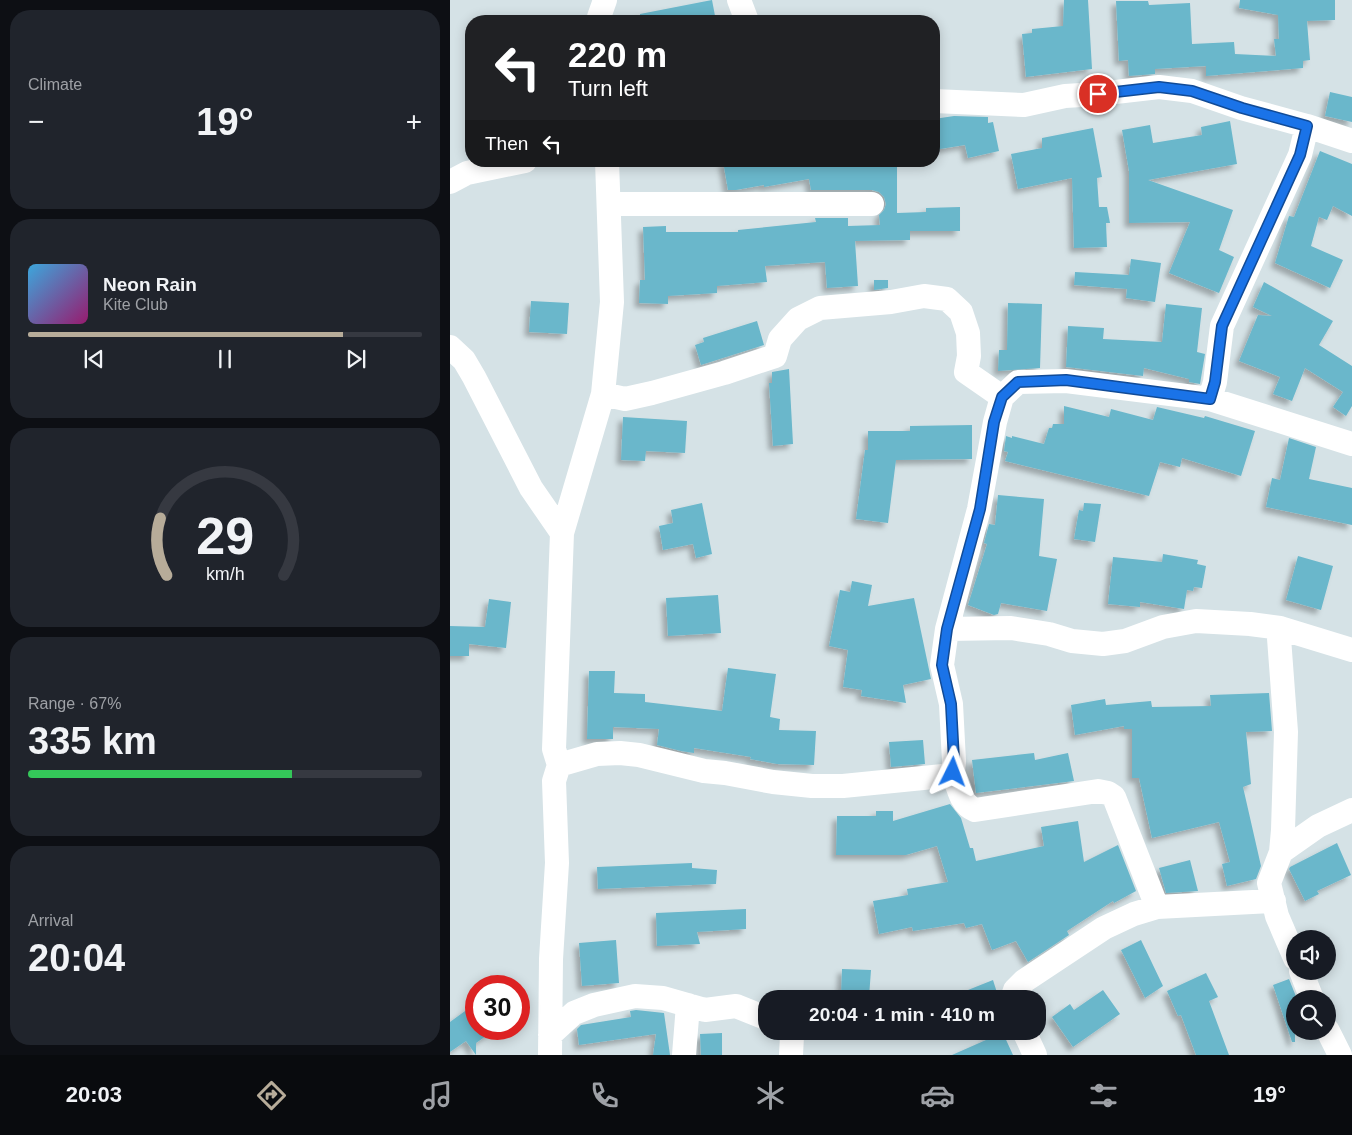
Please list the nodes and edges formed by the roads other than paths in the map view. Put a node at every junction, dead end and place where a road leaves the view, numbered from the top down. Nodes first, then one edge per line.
1 (605, 0) edge
2 (739, 0) edge
3 (600, 15) edge
4 (745, 15) edge
5 (940, 101) edge
6 (1307, 126) junction
7 (1352, 141) edge
8 (496, 167) edge
9 (607, 167) edge
10 (450, 182) edge
11 (609, 204) junction
12 (872, 204) dead end
13 (450, 347) edge
14 (603, 394) junction
15 (1002, 397) junction
16 (1210, 399) junction
17 (1352, 444) edge
18 (562, 533) junction
19 (1280, 628) junction
20 (947, 629) junction
21 (1352, 650) edge
22 (559, 765) junction
23 (953, 772) junction
24 (1352, 810) edge
25 (1281, 852) junction
26 (1274, 901) junction
27 (1157, 907) junction
28 (1286, 937) edge
29 (1015, 990) edge
30 (688, 1005) junction
31 (758, 1015) edge
32 (792, 1040) edge
33 (1028, 1040) edge
34 (1332, 1040) edge
35 (550, 1045) edge
36 (684, 1055) edge
37 (791, 1055) edge
38 (1036, 1055) edge
39 (1340, 1055) edge

1 - 3 street
2 - 4 street
5 - 6 street
6 - 7 street
6 - 16 street
8 - 10 street
9 - 11 street
11 - 12 street
11 - 14 street
13 - 18 street
14 - 15 street
14 - 18 street
15 - 16 street
15 - 20 street
16 - 17 street
18 - 22 street
19 - 20 street
19 - 21 street
19 - 25 street
20 - 23 street
22 - 23 street
22 - 35 street
23 - 27 street
24 - 25 street
25 - 26 street
26 - 27 street
26 - 28 street
27 - 29 street
30 - 31 street
30 - 35 street
30 - 36 street
32 - 37 street
33 - 38 street
34 - 39 street

